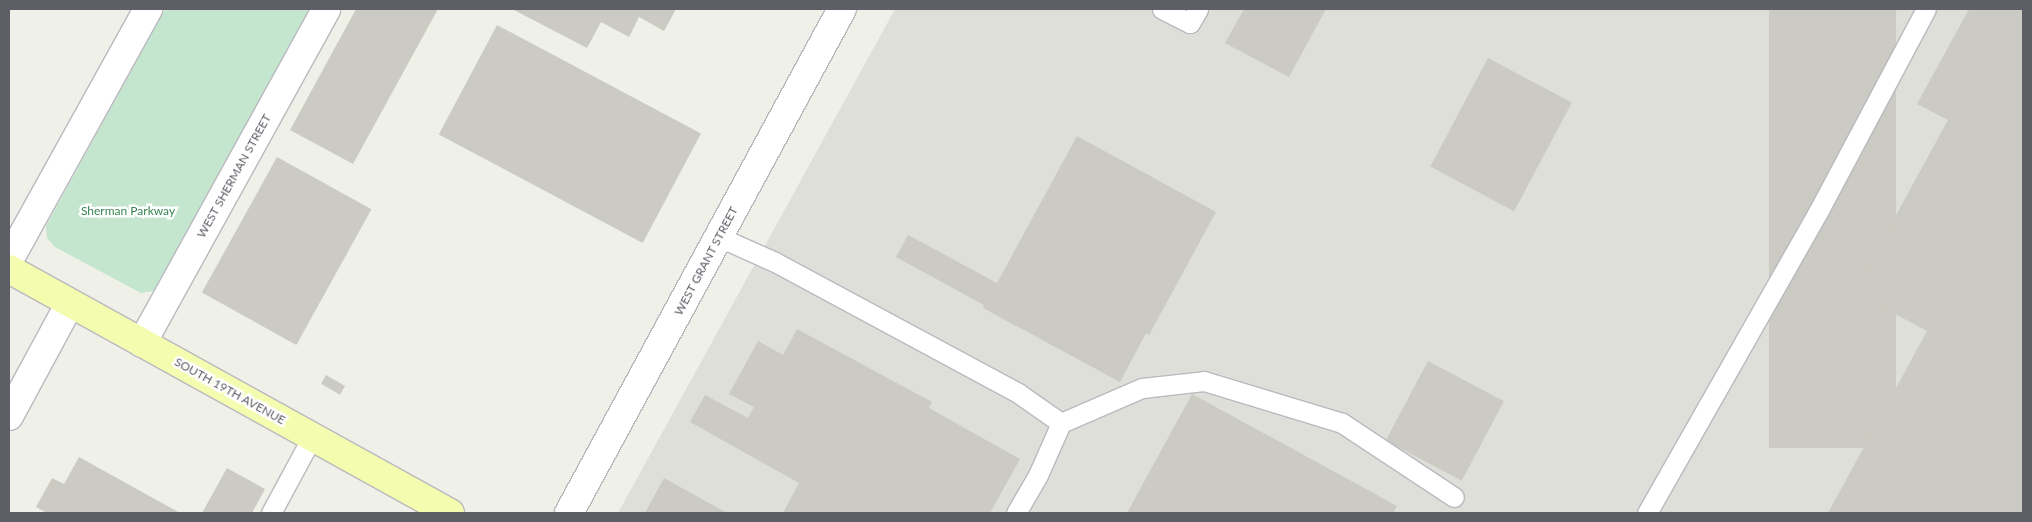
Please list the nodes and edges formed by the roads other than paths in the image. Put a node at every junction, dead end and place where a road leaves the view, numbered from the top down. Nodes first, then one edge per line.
1 (148, 9) edge
2 (326, 9) edge
3 (842, 9) edge
4 (1162, 9) edge
5 (1198, 9) edge
6 (1926, 9) edge
7 (718, 237) junction
8 (9, 260) edge
9 (9, 269) edge
10 (70, 304) junction
11 (142, 343) junction
12 (9, 416) edge
13 (1060, 423) junction
14 (312, 437) junction
15 (1454, 497) dead end
16 (271, 513) edge
17 (450, 513) edge
18 (569, 513) edge
19 (1016, 513) edge
20 (1647, 513) edge

1 - 8 street
2 - 11 street, WEST SHERMAN STREET
3 - 7 street, WEST GRANT STREET
4 - 5 lane
6 - 20 lane
7 - 13 lane
7 - 18 street, WEST GRANT STREET
9 - 10 main road, SOUTH 19TH AVENUE
10 - 11 main road, SOUTH 19TH AVENUE
10 - 12 street
11 - 14 main road, SOUTH 19TH AVENUE
13 - 15 lane
13 - 19 lane
14 - 16 lane
14 - 17 main road, SOUTH 19TH AVENUE

